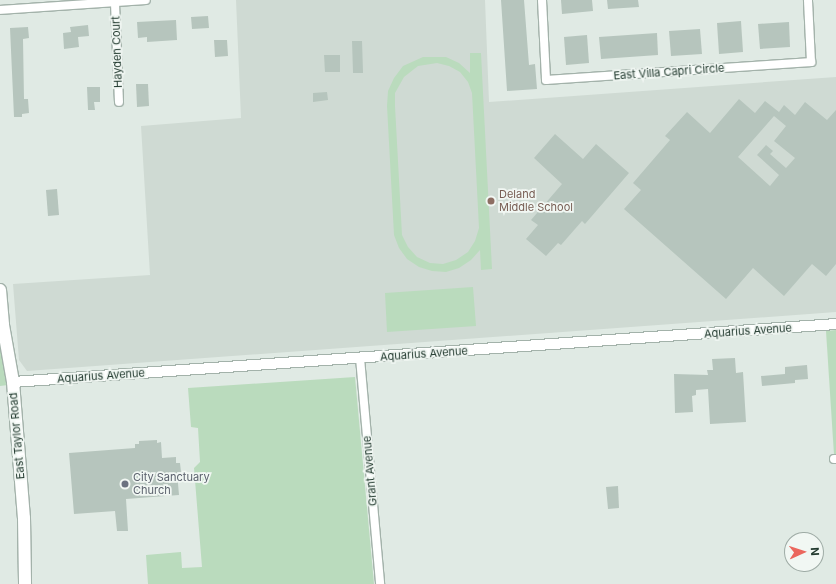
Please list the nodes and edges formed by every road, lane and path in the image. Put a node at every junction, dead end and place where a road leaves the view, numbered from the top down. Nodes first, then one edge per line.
1 (146, 0) edge
2 (542, 0) edge
3 (808, 0) edge
4 (115, 3) junction
5 (0, 10) edge
6 (119, 102) dead end
7 (0, 290) edge
8 (836, 324) edge
9 (360, 358) junction
10 (13, 382) junction
11 (25, 584) edge
12 (380, 584) edge

1 - 4 street
2 - 3 street, East Villa Capri Circle
4 - 5 street
4 - 6 street, Hayden Court
7 - 10 main road, East Taylor Road
8 - 9 street, Aquarius Avenue
9 - 10 street, Aquarius Avenue
9 - 12 street, Grant Avenue
10 - 11 main road, East Taylor Road

